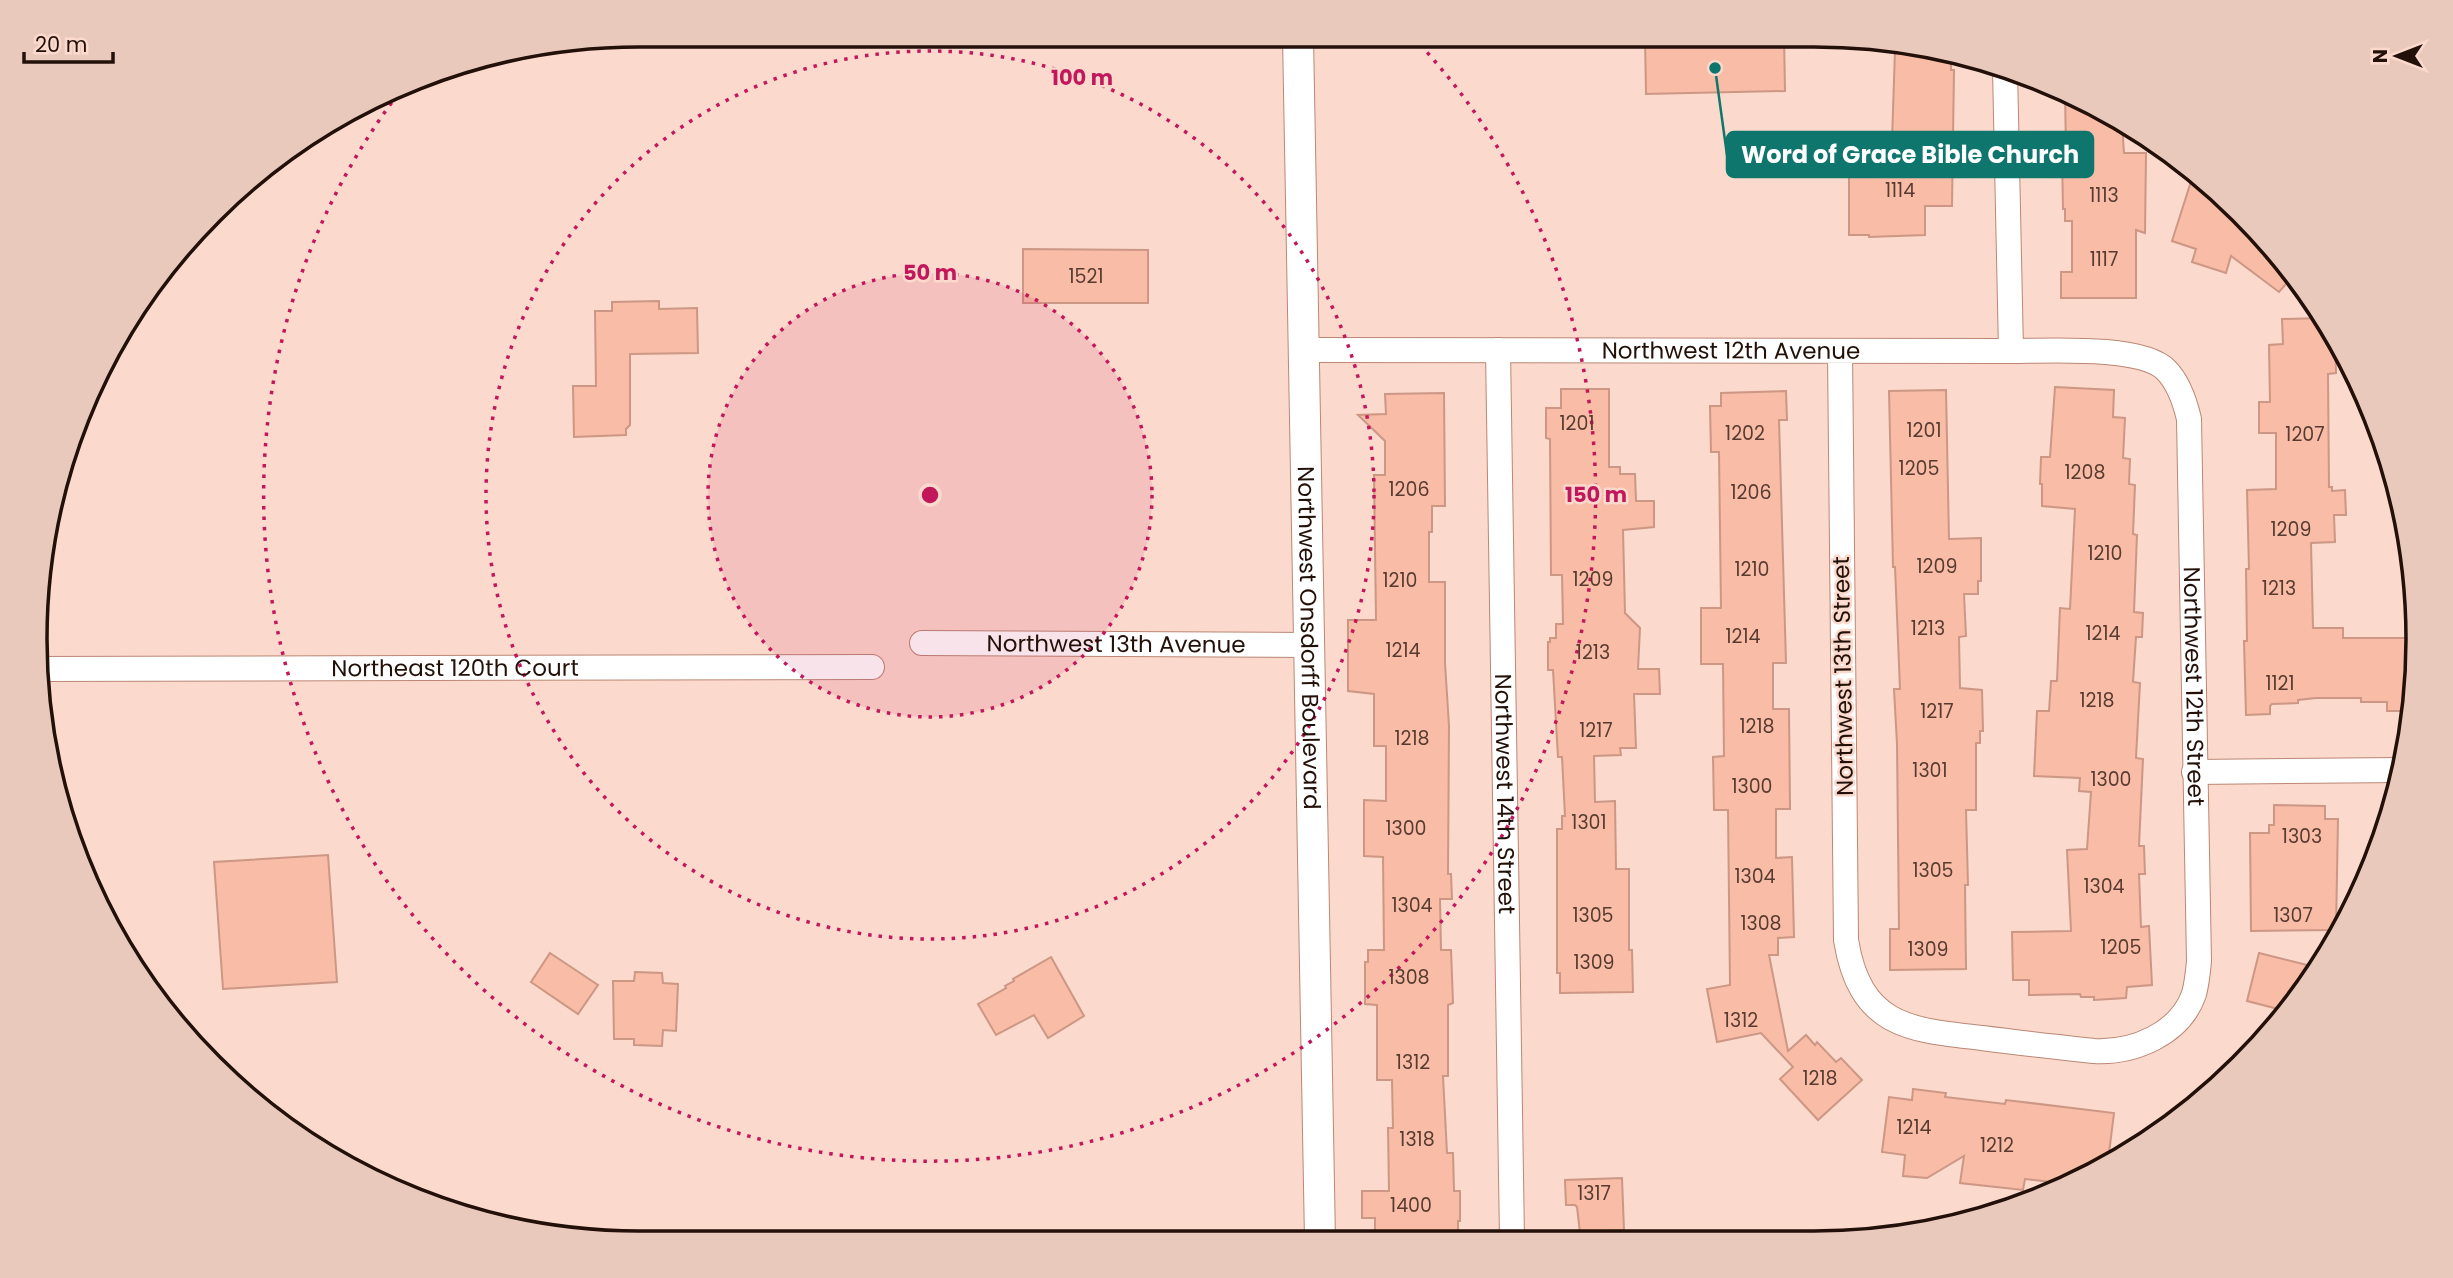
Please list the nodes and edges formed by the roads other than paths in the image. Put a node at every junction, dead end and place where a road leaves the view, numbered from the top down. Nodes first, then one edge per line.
1 (1298, 47) edge
2 (2005, 79) edge
3 (1304, 350) junction
4 (1498, 350) junction
5 (1840, 351) junction
6 (2011, 351) junction
7 (2156, 362) joint
8 (922, 643) dead end
9 (1309, 645) junction
10 (872, 667) dead end
11 (49, 669) edge
12 (2391, 770) edge
13 (2194, 772) junction
14 (2177, 1018) joint
15 (1320, 1231) edge
16 (1512, 1231) edge

1 - 3 street, Northwest Onsdorff Boulevard
2 - 6 street
3 - 4 street, Northwest 12th Avenue
3 - 9 street, Northwest Onsdorff Boulevard
4 - 5 street, Northwest 12th Avenue
4 - 16 street, Northwest 14th Street
5 - 6 street, Northwest 12th Avenue
5 - 14 street, Northwest 13th Street
6 - 7 street, Northwest 12th Avenue
7 - 13 street, Northwest 12th Street
8 - 9 street, Northwest 13th Avenue
9 - 15 street, Northwest Onsdorff Boulevard
10 - 11 street, Northeast 120th Court
12 - 13 street
13 - 14 street, Northwest 12th Street

